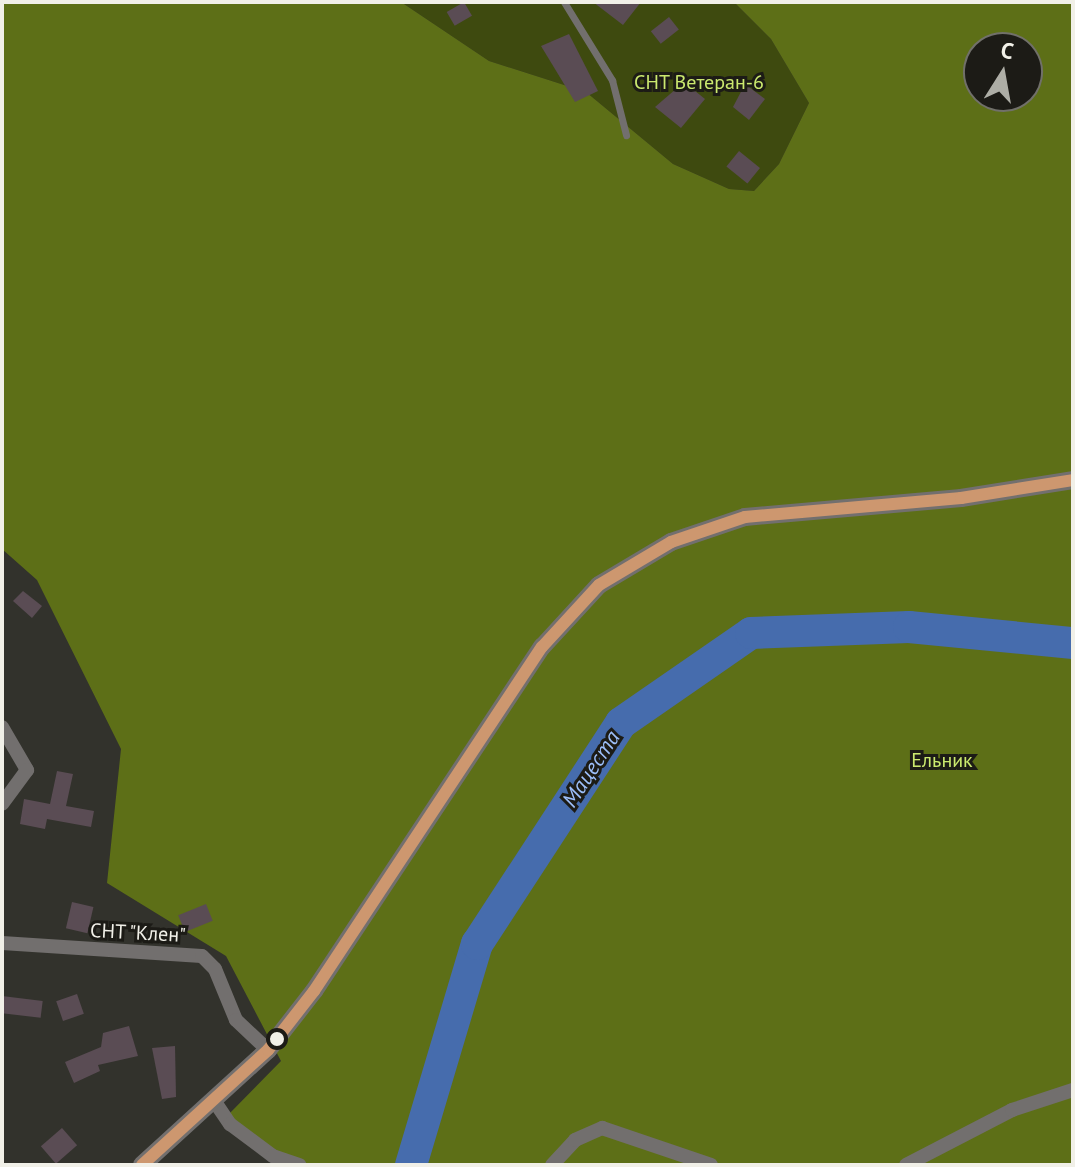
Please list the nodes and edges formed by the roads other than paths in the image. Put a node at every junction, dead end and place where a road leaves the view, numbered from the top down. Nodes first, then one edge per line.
1 (564, 2) edge
2 (626, 135) dead end
3 (1073, 480) edge
4 (2, 727) edge
5 (2, 804) edge
6 (2, 943) edge
7 (268, 1050) junction
8 (1073, 1090) edge
9 (215, 1102) junction
10 (142, 1165) edge
11 (299, 1165) edge
12 (552, 1165) edge
13 (711, 1165) edge
14 (906, 1165) edge

1 - 2 lane
3 - 7 street
4 - 5 street
6 - 7 street, СНТ "Клен"
7 - 9 street
8 - 14 street
9 - 10 street
9 - 11 street
12 - 13 street

